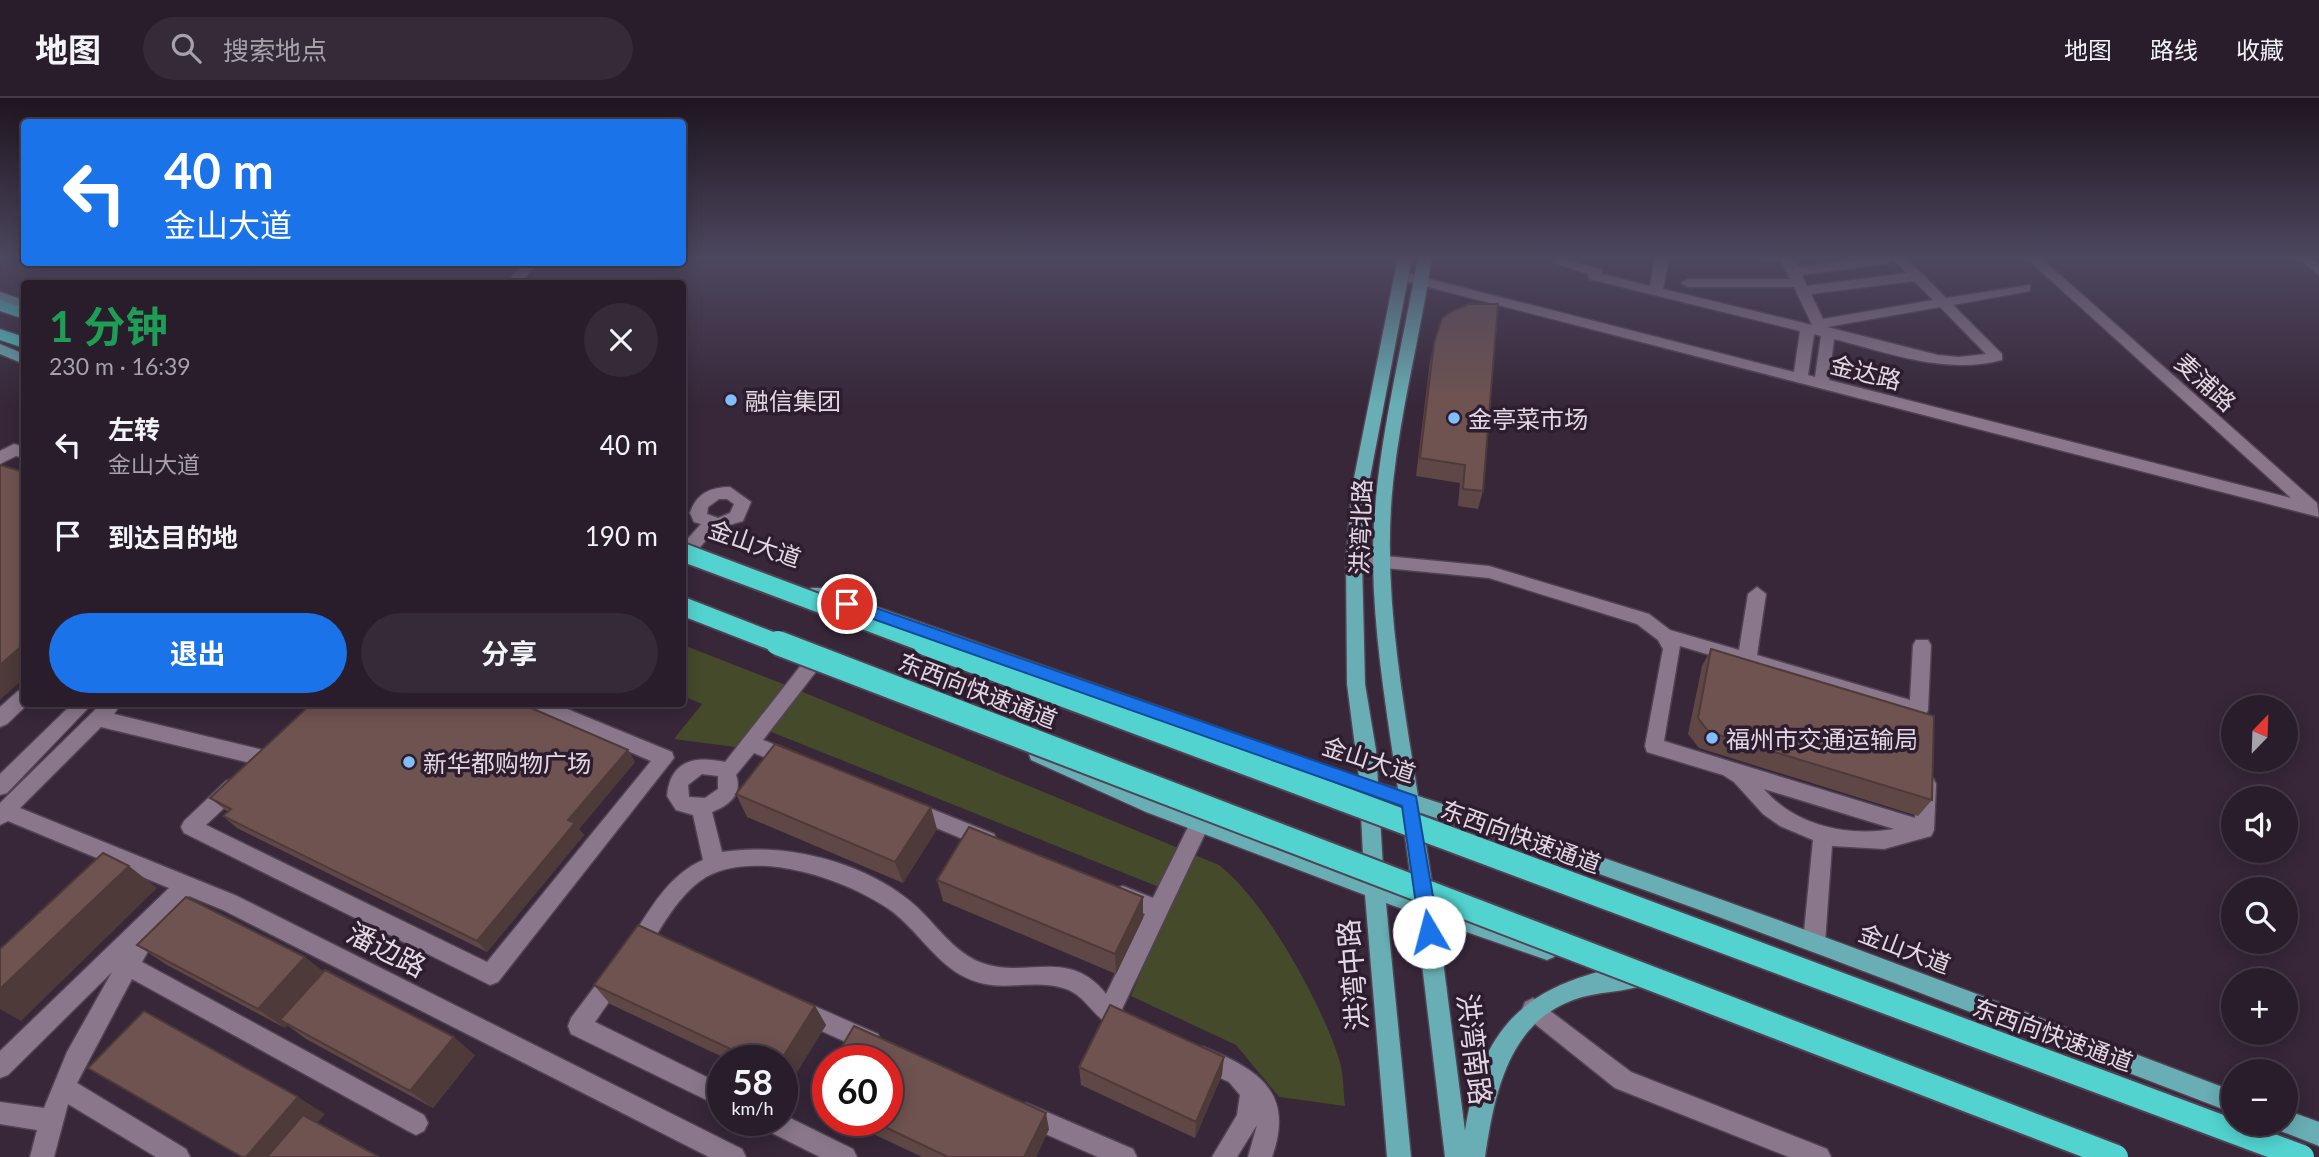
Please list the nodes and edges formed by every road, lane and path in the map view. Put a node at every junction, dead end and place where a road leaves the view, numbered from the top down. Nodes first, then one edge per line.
1 (4, 306) edge
2 (1396, 306) edge
3 (1417, 306) edge
4 (1521, 306) edge
5 (1722, 306) edge
6 (1809, 306) edge
7 (1923, 306) edge
8 (1947, 306) edge
9 (2087, 306) edge
10 (21, 313) edge
11 (1819, 329) junction
12 (0, 334) edge
13 (21, 342) edge
14 (0, 349) edge
15 (21, 358) edge
16 (1800, 378) junction
17 (1821, 384) junction
18 (21, 452) edge
19 (0, 459) edge
20 (2318, 512) edge
21 (711, 524) dead end
22 (686, 548) edge
23 (686, 551) edge
24 (686, 551) edge
25 (1354, 559) junction
26 (1381, 561) junction
27 (1756, 594) dead end
28 (686, 606) edge
29 (686, 607) edge
30 (1664, 635) junction
31 (1922, 645) dead end
32 (819, 655) junction
33 (1747, 659) junction
34 (21, 699) edge
35 (80, 707) edge
36 (109, 707) edge
37 (544, 707) edge
38 (97, 718) junction
39 (0, 719) edge
40 (750, 743) junction
41 (665, 758) junction
42 (1927, 768) edge
43 (814, 769) edge
44 (691, 770) junction
45 (727, 773) junction
46 (1737, 773) junction
47 (2, 783) edge
48 (1369, 788) junction
49 (890, 800) edge
50 (1410, 801) junction
51 (701, 808) junction
52 (2, 814) edge
53 (1200, 823) junction
54 (1924, 830) junction
55 (1823, 834) junction
56 (1005, 847) edge
57 (714, 863) junction
58 (186, 885) junction
59 (1374, 888) junction
60 (1107, 889) edge
61 (163, 906) junction
62 (1426, 907) junction
63 (1158, 910) junction
64 (643, 938) junction
65 (1814, 942) junction
66 (668, 950) edge
67 (129, 966) junction
68 (1641, 977) junction
69 (783, 1003) edge
70 (1533, 1010) junction
71 (1108, 1014) junction
72 (1131, 1025) edge
73 (876, 1045) edge
74 (1179, 1047) edge
75 (0, 1068) edge
76 (1247, 1081) junction
77 (65, 1089) junction
78 (707, 1089) edge
79 (2221, 1097) edge
80 (1012, 1107) edge
81 (0, 1113) edge
82 (51, 1121) junction
83 (416, 1124) dead end
84 (2298, 1126) edge
85 (798, 1134) edge
86 (2319, 1134) edge
87 (42, 1157) edge
88 (178, 1157) edge
89 (734, 1157) edge
90 (845, 1157) edge
91 (1125, 1157) edge
92 (1224, 1157) edge
93 (1260, 1157) edge
94 (1399, 1157) edge
95 (1457, 1157) edge
96 (1473, 1157) edge
97 (1819, 1157) edge
98 (2114, 1157) edge
99 (2302, 1157) edge

1 - 10 highway
2 - 25 main road, 洪湾北路
3 - 26 main road, 洪湾北路
4 - 16 street, 金达路
5 - 11 street
6 - 11 street
7 - 11 street
8 - 11 street
9 - 20 street, 麦浦路
11 - 16 street
11 - 17 street
12 - 13 highway
14 - 15 main road
16 - 17 street, 金达路
17 - 20 street, 金达路
18 - 19 street
21 - 22 street
23 - 48 main road, 金山大道
24 - 99 highway, 东西向快速通道, bridge
25 - 26 street
25 - 48 main road, 洪湾北路
26 - 30 street
26 - 50 main road, 洪湾北路
27 - 33 street
28 - 32 main road
29 - 98 highway, 东西向快速通道, bridge
30 - 33 street
30 - 46 street
31 - 33 street
32 - 40 street
32 - 53 main road
34 - 39 street
35 - 47 street
36 - 38 street
37 - 41 street
38 - 41 street
38 - 52 street
40 - 43 street
40 - 45 street
41 - 44 street
42 - 54 street
44 - 45 street
44 - 51 street
45 - 51 street
46 - 54 street
46 - 55 street
48 - 50 main road, 金山大道
48 - 59 main road, 洪湾中路
49 - 56 street
50 - 62 main road, 洪湾北路
50 - 65 main road, 金山大道
51 - 57 street
52 - 58 street, 潘边路
53 - 59 main road
53 - 63 street
54 - 55 street
55 - 65 street
57 - 64 street
57 - 71 street
58 - 61 street
58 - 89 street, 潘边路
59 - 62 main road
59 - 94 main road, 洪湾中路
60 - 63 street
61 - 67 street
61 - 75 street
62 - 68 main road
62 - 95 main road, 洪湾南路
63 - 71 street
64 - 66 street
64 - 78 street
65 - 79 main road, 金山大道
67 - 77 street
67 - 83 street
68 - 70 main road
68 - 98 main road
69 - 73 street
70 - 96 main road
70 - 97 street
71 - 72 street
74 - 76 street
76 - 92 street
76 - 93 street
77 - 82 street
77 - 88 street
80 - 91 street
81 - 82 street
82 - 87 street
84 - 86 main road
85 - 90 street

